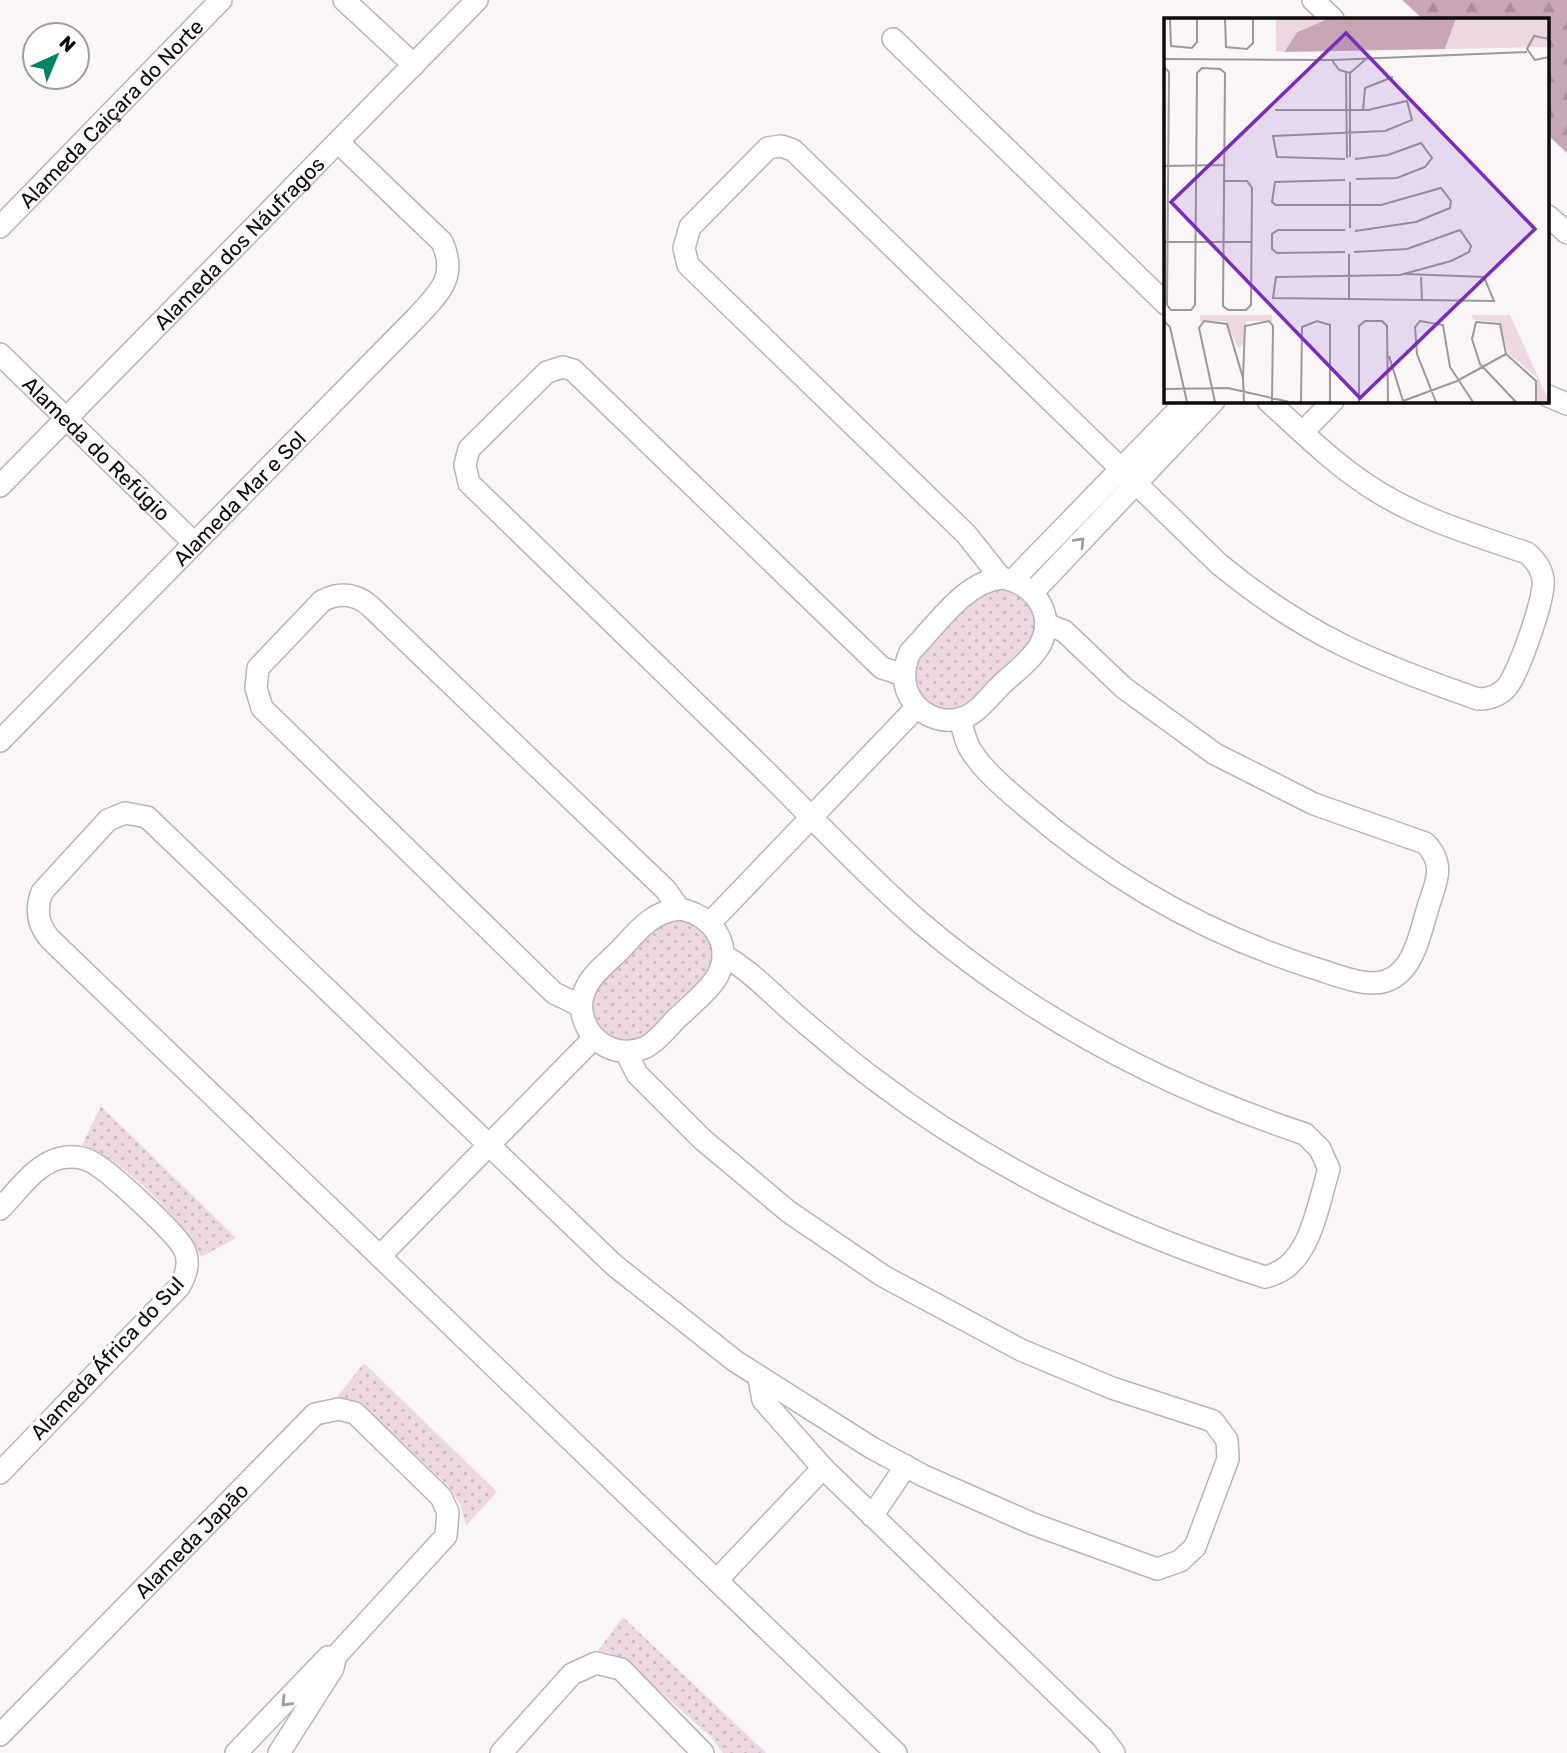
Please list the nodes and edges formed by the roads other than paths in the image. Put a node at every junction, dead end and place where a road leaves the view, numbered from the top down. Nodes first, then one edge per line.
1 (221, 0) edge
2 (344, 0) edge
3 (477, 0) edge
4 (1313, 0) edge
5 (1332, 18) edge
6 (893, 39) dead end
7 (414, 65) junction
8 (338, 142) junction
9 (1550, 218) edge
10 (0, 227) edge
11 (1567, 233) edge
12 (1164, 302) edge
13 (0, 354) edge
14 (1550, 397) edge
15 (1186, 402) edge
16 (1213, 402) edge
17 (1269, 402) edge
18 (1333, 402) edge
19 (1567, 404) edge
20 (65, 419) junction
21 (1303, 432) junction
22 (1128, 477) junction
23 (0, 486) edge
24 (194, 544) junction
25 (1007, 579) junction
26 (1033, 592) junction
27 (1046, 624) junction
28 (904, 675) junction
29 (917, 707) junction
30 (960, 719) junction
31 (0, 741) edge
32 (812, 816) junction
33 (679, 909) junction
34 (710, 923) junction
35 (723, 955) junction
36 (581, 1006) junction
37 (594, 1038) junction
38 (626, 1052) junction
39 (489, 1146) junction
40 (0, 1209) edge
41 (380, 1256) junction
42 (759, 1378) junction
43 (906, 1466) junction
44 (823, 1468) junction
45 (0, 1473) edge
46 (872, 1516) junction
47 (717, 1580) junction
48 (335, 1657) junction
49 (0, 1735) edge
50 (236, 1753) edge
51 (279, 1753) edge
52 (501, 1753) edge
53 (703, 1753) edge
54 (896, 1753) edge
55 (1114, 1753) edge

1 - 10 street, Alameda Caiçara do Norte
2 - 7 street
3 - 7 street, Alameda dos Náufragos
4 - 5 street
6 - 12 street
7 - 8 street, Alameda dos Náufragos
8 - 20 street, Alameda dos Náufragos
8 - 24 street, Alameda Mar e Sol
9 - 11 street
13 - 20 street, Alameda do Refúgio
14 - 19 street
15 - 22 street
16 - 22 street
17 - 21 street
18 - 21 street
20 - 23 street, Alameda dos Náufragos
20 - 24 street, Alameda do Refúgio
21 - 22 street
22 - 25 street
22 - 25 street
26 -> 22 street
24 - 31 street, Alameda Mar e Sol
25 - 26 street
25 - 28 street
26 - 27 street
27 - 30 street
27 - 30 street
28 - 29 street
28 - 32 street
29 - 30 street
29 - 32 street
32 - 34 street
32 - 35 street
33 - 34 street
33 - 36 street
33 - 36 street
34 - 35 street
35 - 38 street
36 - 37 street
37 - 38 street
37 - 39 street
38 - 43 street
39 - 41 street
39 - 41 street
39 - 42 street
40 - 45 street, Alameda África do Sul
41 - 47 street
42 - 43 street
42 - 44 street
43 - 46 street
44 - 46 street
44 - 47 street
46 - 55 street
47 - 54 street
48 - 49 street, Alameda Japão
48 -> 50 street
48 - 51 street
52 - 53 street

